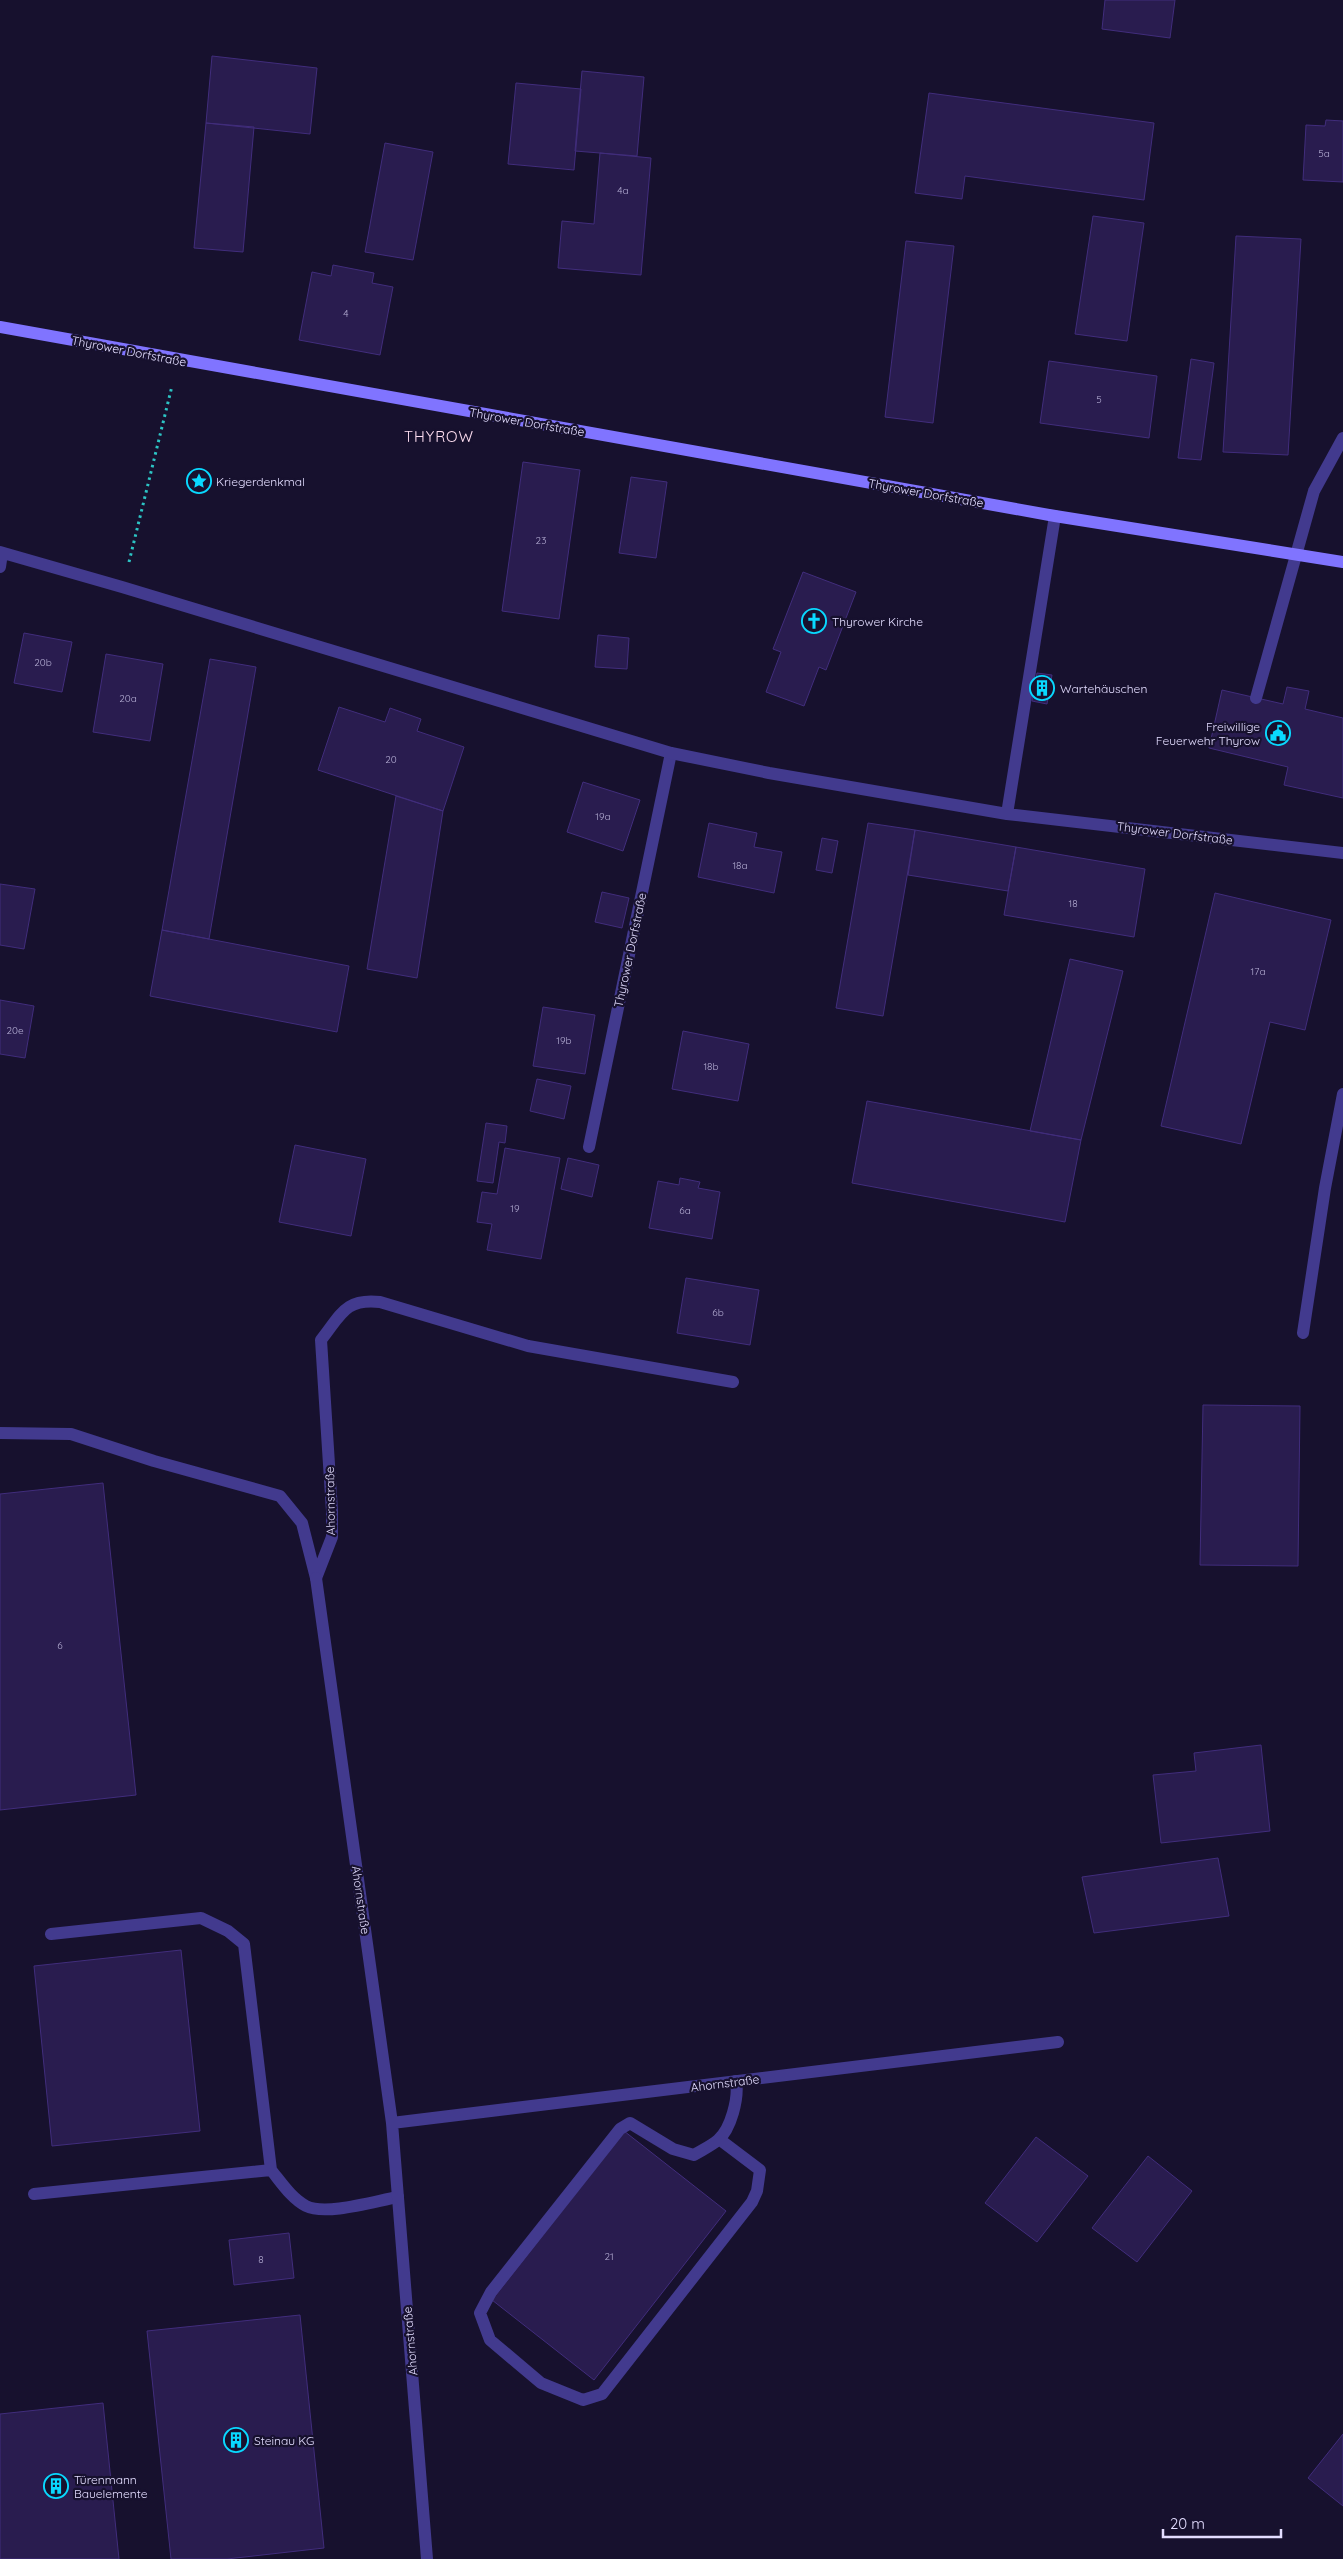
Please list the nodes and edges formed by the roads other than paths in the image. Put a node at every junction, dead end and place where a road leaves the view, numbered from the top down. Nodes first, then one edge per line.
1 (0, 328) edge
2 (1343, 438) edge
3 (1055, 516) junction
4 (1, 553) edge
5 (1296, 553) junction
6 (1343, 562) edge
7 (0, 567) edge
8 (1256, 698) dead end
9 (671, 753) junction
10 (1007, 814) junction
11 (1343, 853) edge
12 (1343, 1094) edge
13 (589, 1147) dead end
14 (1303, 1333) dead end
15 (733, 1382) dead end
16 (0, 1433) edge
17 (316, 1578) junction
18 (51, 1934) dead end
19 (1058, 2042) dead end
20 (736, 2081) junction
21 (392, 2124) junction
22 (719, 2139) junction
23 (271, 2170) junction
24 (34, 2194) dead end
25 (398, 2197) junction
26 (427, 2559) edge

1 - 3 main road, Thyrower Dorfstraße
2 - 5 street
3 - 5 main road, Thyrower Dorfstraße
3 - 10 street
4 - 7 street, Thyrower Dorfstraße
4 - 9 street, Thyrower Dorfstraße
5 - 6 main road, Thyrower Dorfstraße
5 - 8 street
9 - 10 street, Thyrower Dorfstraße
9 - 13 street, Thyrower Dorfstraße
10 - 11 street, Thyrower Dorfstraße
12 - 14 street
15 - 17 street, Ahornstraße
16 - 17 street
17 - 21 street, Ahornstraße
18 - 23 street
19 - 20 street, Ahornstraße
20 - 21 street, Ahornstraße
20 - 22 street
21 - 25 street, Ahornstraße
22 - 22 street
23 - 24 street
23 - 25 street
25 - 26 street, Ahornstraße

